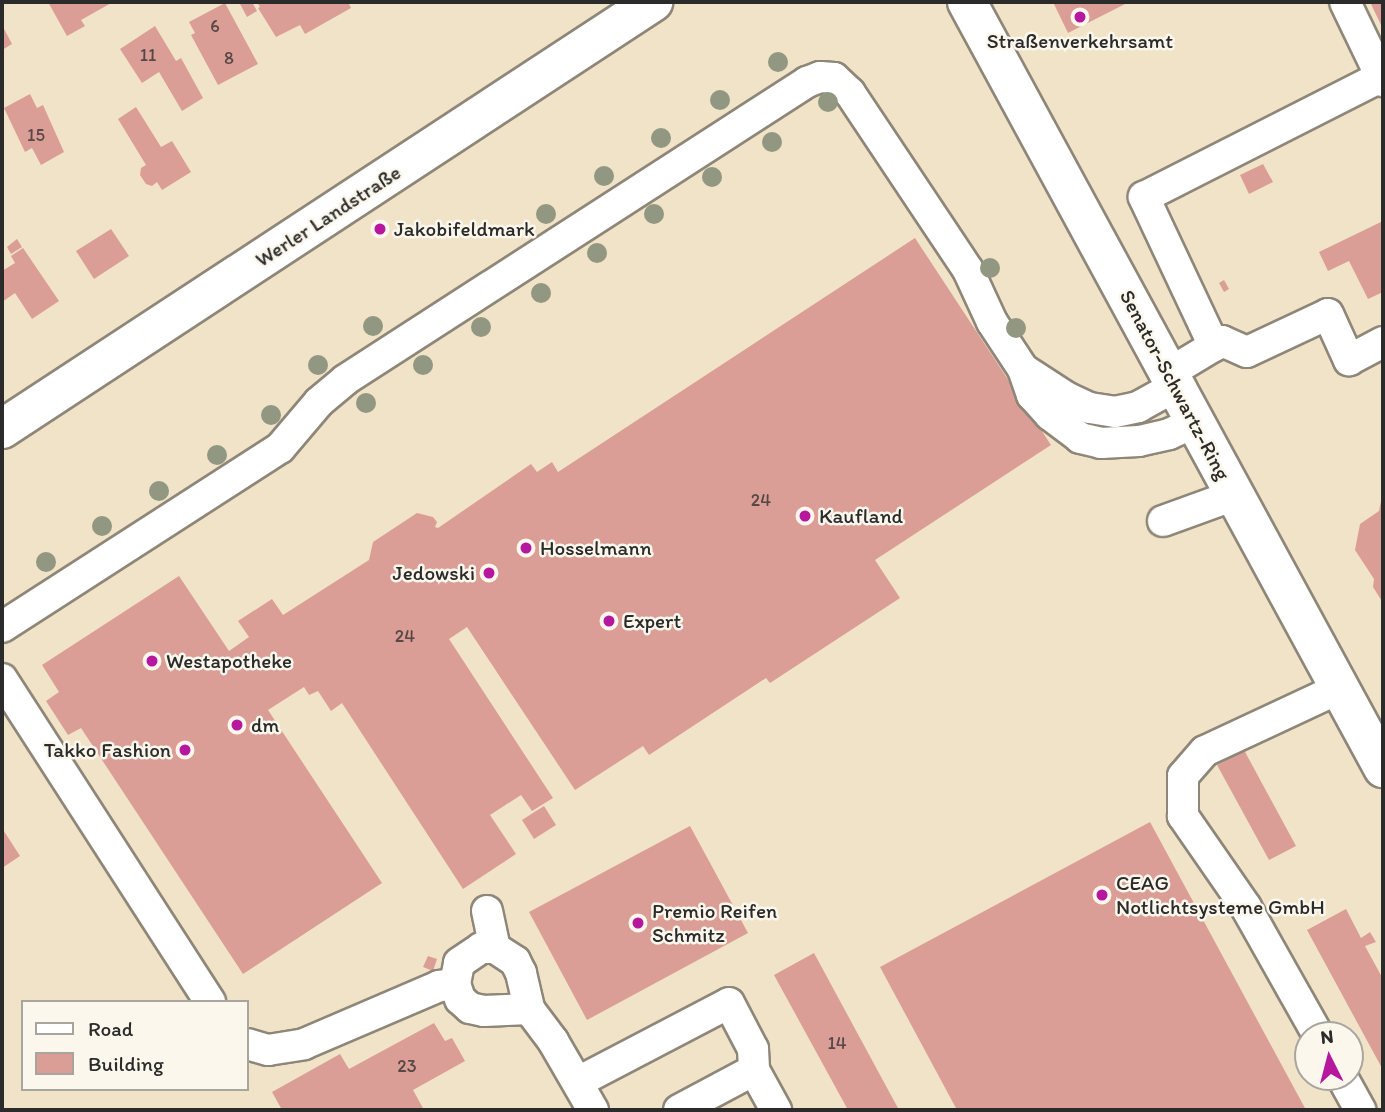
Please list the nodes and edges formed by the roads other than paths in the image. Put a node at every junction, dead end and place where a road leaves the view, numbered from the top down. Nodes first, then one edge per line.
1 (653, 2) edge
2 (967, 2) edge
3 (1345, 2) edge
4 (1382, 79) edge
5 (1383, 342) edge
6 (1214, 346) junction
7 (1023, 369) junction
8 (1172, 380) junction
9 (1196, 422) junction
10 (2, 429) edge
11 (1235, 495) junction
12 (1163, 521) dead end
13 (2, 627) edge
14 (2, 679) edge
15 (1340, 688) junction
16 (1383, 768) edge
17 (487, 911) dead end
18 (495, 948) junction
19 (455, 984) junction
20 (209, 1000) edge
21 (529, 1009) junction
22 (1310, 1021) edge
23 (248, 1044) edge
24 (754, 1070) junction
25 (578, 1082) junction
26 (1350, 1091) edge
27 (593, 1110) edge
28 (679, 1110) edge
29 (776, 1110) edge
30 (1360, 1110) edge

1 - 10 main road, Werler Landstraße
2 - 8 main road, Senator-Schwartz-Ring
3 - 4 street
4 - 6 street
5 - 6 street
6 - 8 street
7 - 8 street
7 - 9 street
7 - 13 street
8 - 9 main road, Senator-Schwartz-Ring
9 - 11 main road, Senator-Schwartz-Ring
11 - 12 street
11 - 15 main road, Senator-Schwartz-Ring
14 - 20 street
15 - 16 main road, Senator-Schwartz-Ring
15 - 22 street
17 - 18 street
18 - 19 street
18 - 21 street
19 - 21 street
19 - 23 street
21 - 25 street
24 - 25 street
24 - 28 street
24 - 29 street
25 - 27 street
26 - 30 street

